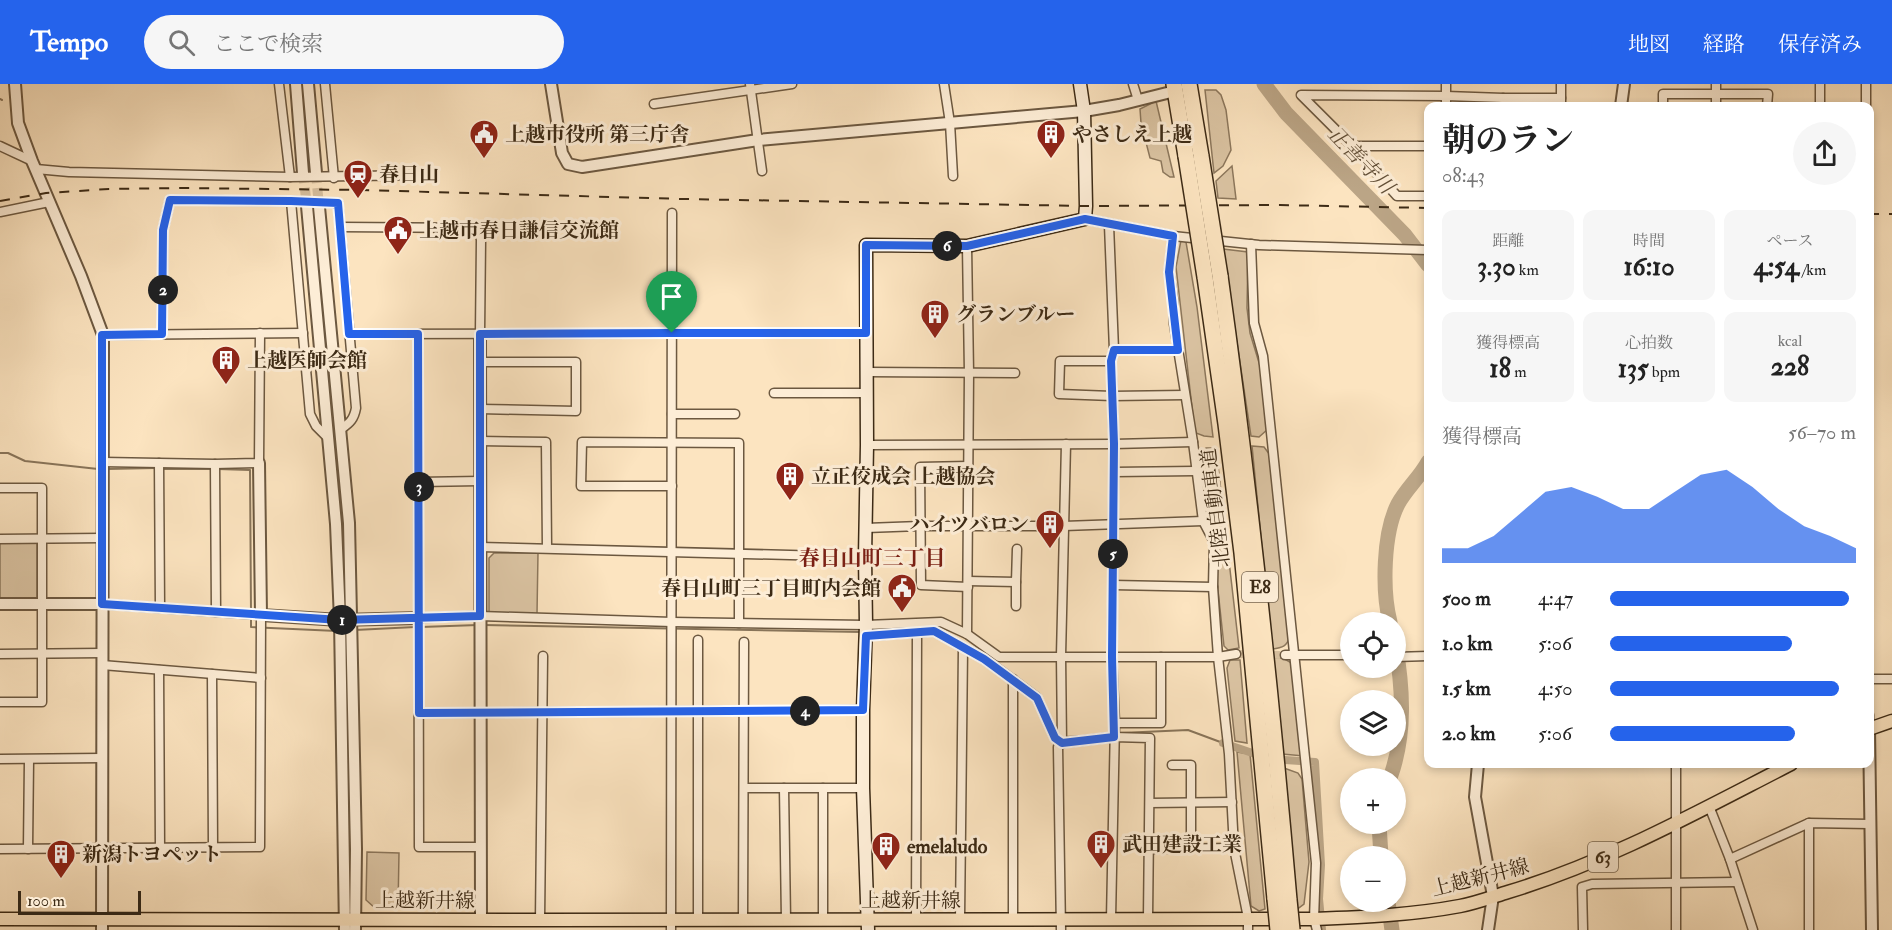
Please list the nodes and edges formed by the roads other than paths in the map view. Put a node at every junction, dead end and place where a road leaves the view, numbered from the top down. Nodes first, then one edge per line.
1 (15, 84) edge
2 (279, 84) edge
3 (296, 84) edge
4 (308, 84) edge
5 (324, 84) edge
6 (551, 84) edge
7 (792, 84) edge
8 (944, 84) edge
9 (1080, 84) edge
10 (1133, 84) edge
11 (1189, 84) edge
12 (1446, 84) edge
13 (1561, 84) edge
14 (1624, 84) edge
15 (1716, 84) edge
16 (1820, 84) edge
17 (1866, 84) edge
18 (750, 87) edge
19 (1170, 88) edge
20 (1716, 94) junction
21 (1446, 96) junction
22 (1138, 100) junction
23 (1446, 102) edge
24 (1503, 102) edge
25 (1561, 102) edge
26 (1622, 102) edge
27 (1663, 102) edge
28 (1716, 102) edge
29 (1767, 102) edge
30 (1820, 102) edge
31 (1866, 102) edge
32 (654, 104) dead end
33 (1084, 111) junction
34 (950, 123) junction
35 (758, 140) junction
36 (0, 146) edge
37 (1352, 146) junction
38 (1424, 146) edge
39 (1194, 156) junction
40 (34, 165) junction
41 (762, 171) dead end
42 (303, 173) tunnel mouth
43 (316, 173) tunnel mouth
44 (424, 175) dead end
45 (953, 176) dead end
46 (290, 177) junction
47 (334, 178) junction
48 (1424, 196) edge
49 (291, 201) junction
50 (49, 202) junction
51 (307, 206) tunnel mouth
52 (319, 207) tunnel mouth
53 (0, 212) edge
54 (672, 213) dead end
55 (1085, 219) junction
56 (1109, 225) junction
57 (340, 227) junction
58 (1173, 236) junction
59 (1251, 244) junction
60 (967, 246) junction
61 (1424, 249) edge
62 (260, 333) junction
63 (303, 333) junction
64 (672, 333) junction
65 (866, 333) junction
66 (162, 334) junction
67 (349, 334) junction
68 (418, 334) junction
69 (480, 334) junction
70 (102, 335) junction
71 (1114, 350) junction
72 (1178, 350) junction
73 (1111, 361) junction
74 (480, 362) junction
75 (867, 372) junction
76 (969, 373) junction
77 (1015, 373) dead end
78 (774, 393) dead end
79 (866, 393) junction
80 (1185, 395) junction
81 (1112, 396) junction
82 (480, 409) junction
83 (672, 414) junction
84 (735, 414) dead end
85 (341, 429) junction
86 (328, 438) junction
87 (480, 441) junction
88 (672, 442) junction
89 (1193, 442) junction
90 (1066, 444) junction
91 (1114, 444) junction
92 (867, 445) junction
93 (967, 445) junction
94 (103, 462) junction
95 (159, 463) junction
96 (260, 463) junction
97 (215, 464) junction
98 (968, 466) junction
99 (1195, 471) junction
100 (1114, 472) junction
101 (480, 481) junction
102 (419, 482) junction
103 (672, 486) junction
104 (0, 488) edge
105 (1203, 521) junction
106 (1114, 524) junction
107 (920, 526) junction
108 (968, 526) junction
109 (1064, 526) junction
110 (866, 528) junction
111 (41, 538) junction
112 (102, 538) junction
113 (0, 539) edge
114 (480, 547) junction
115 (547, 548) junction
116 (1017, 549) dead end
117 (672, 553) junction
118 (740, 554) junction
119 (865, 557) junction
120 (1016, 582) junction
121 (968, 584) junction
122 (1113, 585) junction
123 (1213, 587) junction
124 (0, 604) edge
125 (42, 604) junction
126 (102, 604) junction
127 (1016, 606) dead end
128 (160, 608) junction
129 (216, 612) junction
130 (261, 615) junction
131 (480, 616) junction
132 (419, 618) junction
133 (345, 620) junction
134 (672, 622) junction
135 (739, 623) junction
136 (866, 630) junction
137 (917, 633) junction
138 (967, 634) junction
139 (698, 640) dead end
140 (744, 642) dead end
141 (963, 648) junction
142 (102, 653) junction
143 (0, 654) edge
144 (41, 654) junction
145 (1236, 654) tunnel mouth
146 (1285, 655) tunnel mouth
147 (1295, 655) junction
148 (543, 656) dead end
149 (1061, 656) junction
150 (1340, 656) edge
151 (1424, 656) edge
152 (1112, 657) junction
153 (1161, 657) junction
154 (1218, 657) junction
155 (1406, 657) edge
156 (102, 666) junction
157 (159, 670) junction
158 (212, 674) junction
159 (261, 678) junction
160 (1013, 679) junction
161 (1874, 679) edge
162 (1892, 679) edge
163 (0, 702) edge
164 (863, 710) junction
165 (672, 711) junction
166 (698, 711) junction
167 (744, 711) junction
168 (480, 712) junction
169 (543, 712) junction
170 (419, 713) junction
171 (1892, 721) edge
172 (1115, 723) junction
173 (1874, 727) edge
174 (1114, 737) junction
175 (1062, 743) junction
176 (102, 758) junction
177 (0, 759) edge
178 (29, 760) junction
179 (1172, 765) dead end
180 (1478, 768) edge
181 (1676, 768) edge
182 (1783, 768) edge
183 (1869, 768) edge
184 (744, 788) junction
185 (784, 788) junction
186 (823, 788) junction
187 (863, 788) junction
188 (1232, 802) junction
189 (1150, 803) junction
190 (1191, 803) junction
191 (1709, 806) junction
192 (1809, 823) junction
193 (1676, 824) junction
194 (1869, 824) junction
195 (213, 847) junction
196 (481, 847) junction
197 (102, 848) junction
198 (160, 848) junction
199 (1191, 848) junction
200 (1234, 848) junction
201 (0, 849) edge
202 (28, 849) junction
203 (1150, 849) junction
204 (1730, 859) junction
205 (1736, 882) junction
206 (1676, 883) junction
207 (1493, 896) junction
208 (1282, 899) junction
209 (1148, 918) junction
210 (0, 919) edge
211 (916, 919) junction
212 (960, 919) junction
213 (1013, 919) junction
214 (540, 920) junction
215 (698, 920) junction
216 (743, 920) junction
217 (786, 920) junction
218 (823, 920) junction
219 (1111, 920) junction
220 (868, 924) edge
221 (1061, 924) edge
222 (1248, 924) edge
223 (1316, 924) edge
224 (102, 925) edge
225 (350, 925) edge
226 (481, 925) edge
227 (671, 925) edge
228 (900, 925) edge
229 (945, 925) edge
230 (992, 925) edge
231 (1037, 925) edge
232 (1278, 930) edge
233 (1292, 930) edge
234 (1488, 930) edge
235 (1583, 930) edge
236 (1676, 930) edge
237 (1742, 930) edge
238 (1753, 930) edge
239 (1809, 930) edge
240 (1872, 930) edge

1 - 40 street
2 - 46 street
3 - 42 street
4 - 43 street
5 - 47 street
6 - 35 street
7 - 18 street
8 - 34 street
9 - 33 main road
10 - 22 street
11 - 39 highway, 北陸自動車道 / E8
12 - 21 street
13 - 25 street
14 - 26 street
15 - 20 street
16 - 30 street
17 - 31 street
18 - 32 street
18 - 35 street
19 - 22 street
19 - 39 highway, 北陸自動車道 / E8
20 - 27 street
20 - 28 street
20 - 29 street
21 - 23 street
21 - 24 street
21 - 37 street
22 - 33 street
24 - 25 street
33 - 34 street
33 - 55 main road
34 - 35 street
34 - 45 street
35 - 41 street
36 - 40 street
37 - 38 street
37 - 48 street
39 - 208 highway, 北陸自動車道 / E8, bridge
40 - 46 street
40 - 50 street
44 - 47 street
46 - 47 street
49 - 57 street
49 - 63 street
49 - 66 street
50 - 53 street
50 - 70 street
51 - 86 street
52 - 85 street
54 - 64 street
55 - 56 street
55 - 60 main road
56 - 58 street
56 - 71 street
57 - 67 street
57 - 69 street
58 - 59 street
58 - 72 street
59 - 61 street
59 - 147 street
60 - 65 main road
60 - 76 street
62 - 63 street
62 - 66 street
62 - 96 street
63 - 86 street
64 - 65 street
64 - 69 street
64 - 83 street
65 - 75 main road
66 - 70 street
67 - 68 street
67 - 85 street
68 - 69 street
68 - 102 street
69 - 74 street
70 - 94 street
71 - 72 street
71 - 73 street
72 - 80 street
73 - 81 street
73 - 81 street
74 - 82 street
74 - 82 street
75 - 76 street
75 - 79 main road
76 - 77 street
76 - 93 street
78 - 79 street
79 - 92 main road
80 - 81 street
80 - 89 street
81 - 91 street
82 - 87 street
83 - 84 street
83 - 88 street
85 - 133 street
86 - 133 street
87 - 101 street
87 - 115 street
88 - 103 street
88 - 103 street
88 - 118 street
89 - 91 street
89 - 99 street
90 - 91 street
90 - 93 street
90 - 109 street
91 - 100 street
92 - 93 street
92 - 110 main road
93 - 98 street
94 - 95 street
94 - 112 street
95 - 97 street
95 - 128 street
96 - 97 street
96 - 130 street
97 - 129 street
98 - 107 street
98 - 108 street
99 - 100 street
99 - 105 street
100 - 106 street
101 - 102 street
101 - 114 street
102 - 132 street
103 - 117 street
104 - 111 street
105 - 106 street
105 - 123 street
106 - 109 street
106 - 122 street
107 - 108 street
107 - 110 street
107 - 121 street
108 - 109 street
108 - 121 street
109 - 149 street
110 - 119 main road
111 - 112 street
111 - 113 street
111 - 125 street
112 - 126 street
114 - 115 street
114 - 131 street
115 - 117 street
116 - 120 street
117 - 118 street
117 - 134 street
118 - 119 street
118 - 135 street
119 - 136 main road
120 - 121 street
120 - 127 street
121 - 138 street
122 - 123 street
122 - 152 street
123 - 154 street
124 - 125 street
125 - 126 street
125 - 144 street
126 - 128 street
126 - 142 street
128 - 129 street
129 - 130 street
130 - 133 street
130 - 159 street
131 - 132 street
131 - 134 street
131 - 168 street
132 - 133 street
132 - 170 street
133 - 225 street
134 - 135 street
134 - 165 street
135 - 136 street
136 - 137 street
136 - 138 street
136 - 164 main road
137 - 141 street
137 - 211 street
138 - 149 street
139 - 166 street
140 - 167 street
141 - 160 street
141 - 212 street
142 - 144 street
142 - 156 street
143 - 144 street
144 - 163 street
145 - 154 street
146 - 147 street
147 - 150 street
147 - 223 street
148 - 169 street
149 - 152 street
149 - 175 street
151 - 155 street
152 - 153 street
152 - 172 street
153 - 154 street
153 - 172 street
154 - 188 street
156 - 157 street
156 - 176 street
157 - 158 street
157 - 198 street
158 - 159 street
158 - 195 street
159 - 195 street
160 - 175 street
160 - 213 street
161 - 162 street
164 - 167 street
164 - 187 main road
165 - 166 street
165 - 169 street
165 - 227 street
166 - 167 street
166 - 215 street
167 - 184 street
168 - 169 street
168 - 170 street
168 - 196 street
169 - 214 street
170 - 196 street
171 - 173 main road
172 - 174 street
174 - 175 street
174 - 189 street
174 - 219 street
175 - 221 street
176 - 178 street
176 - 197 street
177 - 178 street
178 - 202 street
179 - 190 street
180 - 207 street
181 - 193 street
182 - 191 main road, 上越新井線 / 63
183 - 194 street
184 - 185 street
184 - 216 street
185 - 186 street
185 - 217 street
186 - 187 street
186 - 218 street
187 - 220 main road
188 - 190 street
188 - 200 street
189 - 190 street
189 - 203 street
190 - 199 street
191 - 193 main road, 上越新井線 / 63
191 - 204 street
192 - 194 street
192 - 204 street
192 - 239 street
193 - 206 street
193 - 207 main road, 上越新井線 / 63
194 - 240 street
195 - 198 street
196 - 226 street
197 - 198 street
197 - 202 street
197 - 224 street
199 - 200 street
199 - 203 street
200 - 222 street
201 - 202 street
203 - 209 street
204 - 205 street
205 - 206 street
205 - 238 street
206 - 235 street
206 - 236 street
207 - 223 main road, 上越新井線 / 63
207 - 234 street
208 - 232 highway, 北陸自動車道 / E8, bridge
208 - 233 highway, 北陸自動車道 / E8, bridge
209 - 219 main road, 上越新井線 / 63
209 - 222 main road, 上越新井線 / 63
210 - 224 main road, 上越新井線 / 63
211 - 228 main road, 上越新井線 / 63
211 - 229 main road, 上越新井線 / 63
212 - 229 main road, 上越新井線 / 63
212 - 230 main road, 上越新井線 / 63
213 - 230 main road, 上越新井線 / 63
213 - 231 main road, 上越新井線 / 63
214 - 226 main road, 上越新井線 / 63
214 - 227 main road, 上越新井線 / 63
215 - 216 main road, 上越新井線 / 63
215 - 227 main road, 上越新井線 / 63
216 - 217 main road, 上越新井線 / 63
217 - 218 main road, 上越新井線 / 63
218 - 220 main road, 上越新井線 / 63
219 - 221 main road, 上越新井線 / 63
220 - 228 main road, 上越新井線 / 63
221 - 231 main road, 上越新井線 / 63
222 - 223 main road, 上越新井線 / 63
224 - 225 main road, 上越新井線 / 63
225 - 226 main road, 上越新井線 / 63
237 - 238 street

